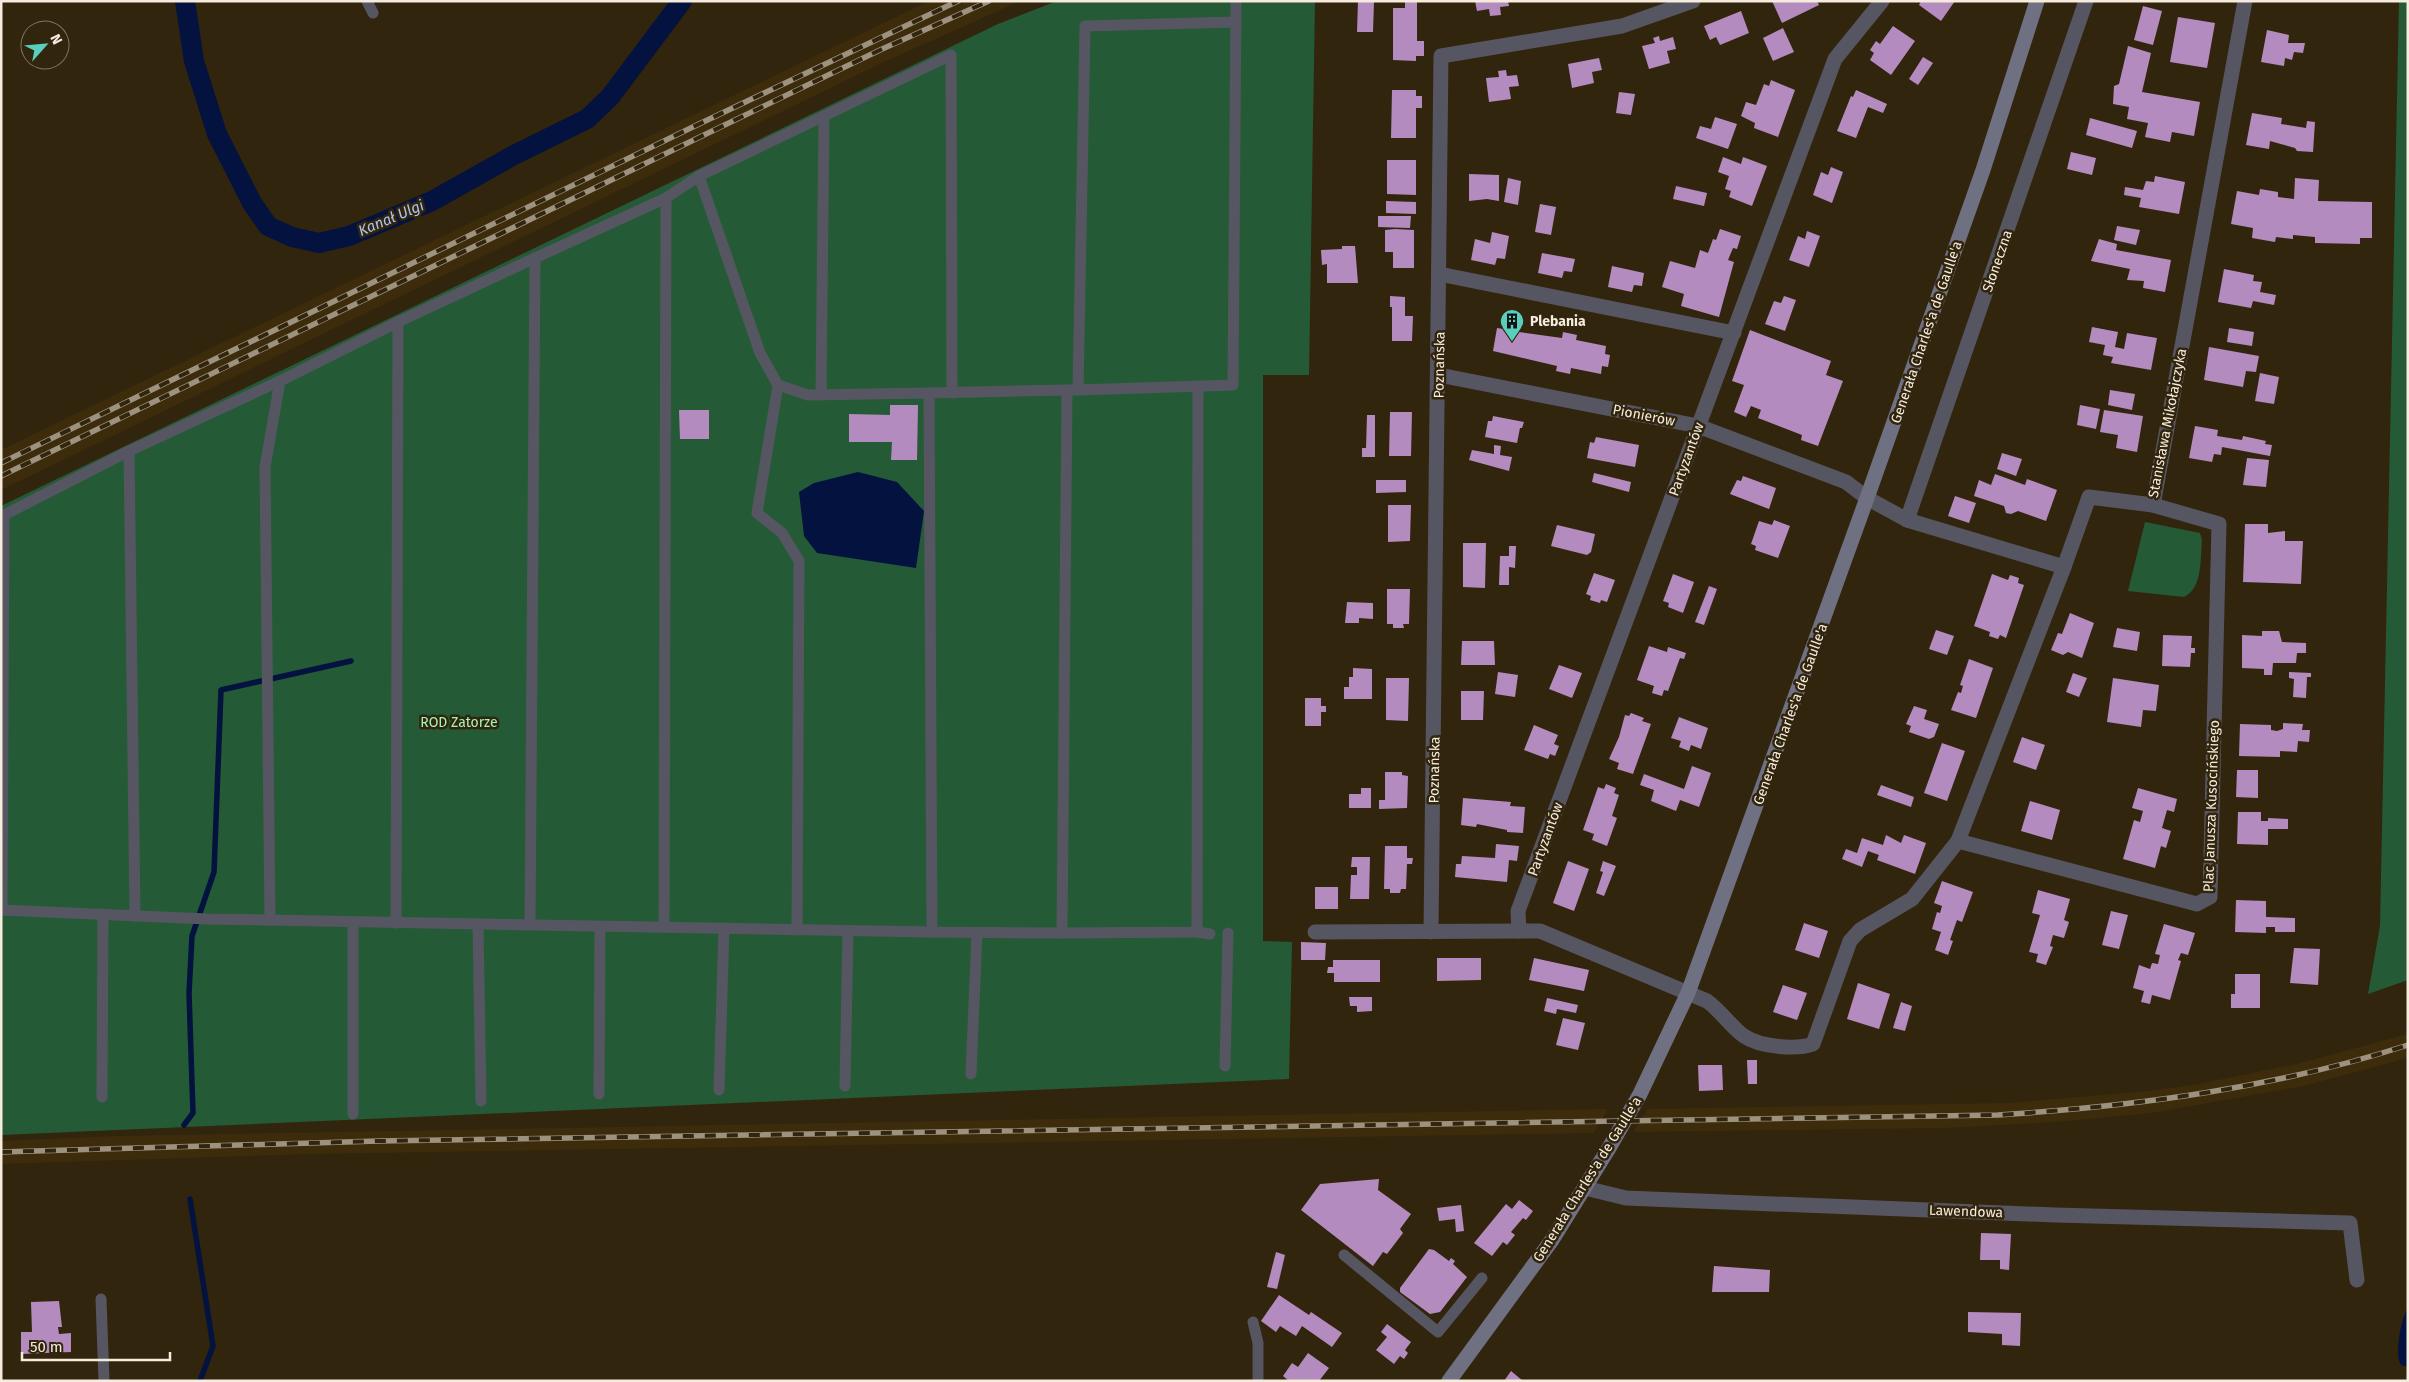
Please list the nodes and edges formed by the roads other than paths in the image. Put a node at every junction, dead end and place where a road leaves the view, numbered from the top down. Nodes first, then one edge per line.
1 (367, 1) edge
2 (1236, 1) edge
3 (1693, 1) edge
4 (1882, 1) edge
5 (2037, 1) edge
6 (2086, 1) edge
7 (2245, 1) edge
8 (373, 13) dead end
9 (1236, 22) junction
10 (824, 116) junction
11 (699, 176) junction
12 (666, 198) junction
13 (535, 258) junction
14 (1439, 274) junction
15 (398, 322) junction
16 (1734, 333) junction
17 (1438, 375) junction
18 (280, 381) junction
19 (778, 385) junction
20 (1198, 386) junction
21 (1072, 390) junction
22 (929, 393) junction
23 (952, 393) junction
24 (822, 395) junction
25 (1698, 426) junction
26 (130, 451) junction
27 (1867, 498) junction
28 (2153, 505) junction
29 (2, 516) edge
30 (1907, 520) junction
31 (2064, 567) junction
32 (1958, 841) junction
33 (1, 910) edge
34 (103, 914) junction
35 (135, 916) junction
36 (270, 920) junction
37 (353, 922) junction
38 (396, 923) junction
39 (478, 924) junction
40 (530, 925) junction
41 (600, 926) junction
42 (664, 927) junction
43 (724, 928) junction
44 (797, 930) junction
45 (848, 931) junction
46 (1519, 931) junction
47 (932, 932) junction
48 (1197, 932) junction
49 (1315, 932) dead end
50 (1432, 932) junction
51 (977, 933) junction
52 (1062, 933) junction
53 (1228, 933) dead end
54 (1210, 934) dead end
55 (1688, 993) junction
56 (1225, 1066) dead end
57 (971, 1074) dead end
58 (844, 1086) dead end
59 (718, 1090) dead end
60 (599, 1094) dead end
61 (102, 1097) dead end
62 (481, 1101) dead end
63 (353, 1114) dead end
64 (1584, 1188) junction
65 (1344, 1255) dead end
66 (1482, 1278) dead end
67 (2357, 1280) dead end
68 (101, 1299) dead end
69 (1253, 1322) dead end
70 (104, 1381) edge
71 (1258, 1381) edge
72 (1449, 1381) edge

1 - 8 lane
2 - 9 lane
3 - 14 street, Poznańska
4 - 16 street, Partyzantów
5 - 27 main road, Generała Charles'a de Gaulle'a
6 - 30 street, Słoneczna
7 - 28 street, Stanisława Mikołajczyka
9 - 20 lane
9 - 21 lane
10 - 11 lane
10 - 23 lane
10 - 24 lane
11 - 12 lane
11 - 19 lane
12 - 13 lane
12 - 42 lane
13 - 15 lane
13 - 40 lane
14 - 16 street
14 - 17 street, Poznańska
15 - 18 lane
15 - 38 lane
16 - 25 street, Partyzantów
17 - 25 street, Pionierów
17 - 50 street, Poznańska
18 - 26 lane
18 - 36 lane
19 - 24 lane
19 - 44 lane
20 - 21 lane
20 - 48 lane
21 - 23 lane
21 - 52 lane
22 - 23 lane
22 - 24 lane
22 - 47 lane
25 - 27 street, Pionierów
25 - 46 street, Partyzantów
26 - 29 lane
26 - 35 lane
27 - 30 street
27 - 55 main road, Generała Charles'a de Gaulle'a
28 - 31 street, Stanisława Mikołajczyka
28 - 32 street, Plac Janusza Kusocińskiego
29 - 33 lane
30 - 31 street
31 - 32 street
32 - 55 street
33 - 34 lane
34 - 35 lane
34 - 61 lane
35 - 36 lane
36 - 37 lane
37 - 38 lane
37 - 63 lane
38 - 39 lane
39 - 40 lane
39 - 62 lane
40 - 41 lane
41 - 42 lane
41 - 60 lane
42 - 43 lane
43 - 44 lane
43 - 59 lane
44 - 45 lane
45 - 47 lane
45 - 58 lane
46 - 50 street
46 - 55 street
47 - 51 lane
48 - 52 lane
48 - 54 lane
49 - 50 street
51 - 52 lane
51 - 57 lane
53 - 56 lane
55 - 64 main road, Generała Charles'a de Gaulle'a
64 - 67 street, Lawendowa
64 - 72 main road, Generała Charles'a de Gaulle'a
65 - 66 lane
68 - 70 lane
69 - 71 lane

